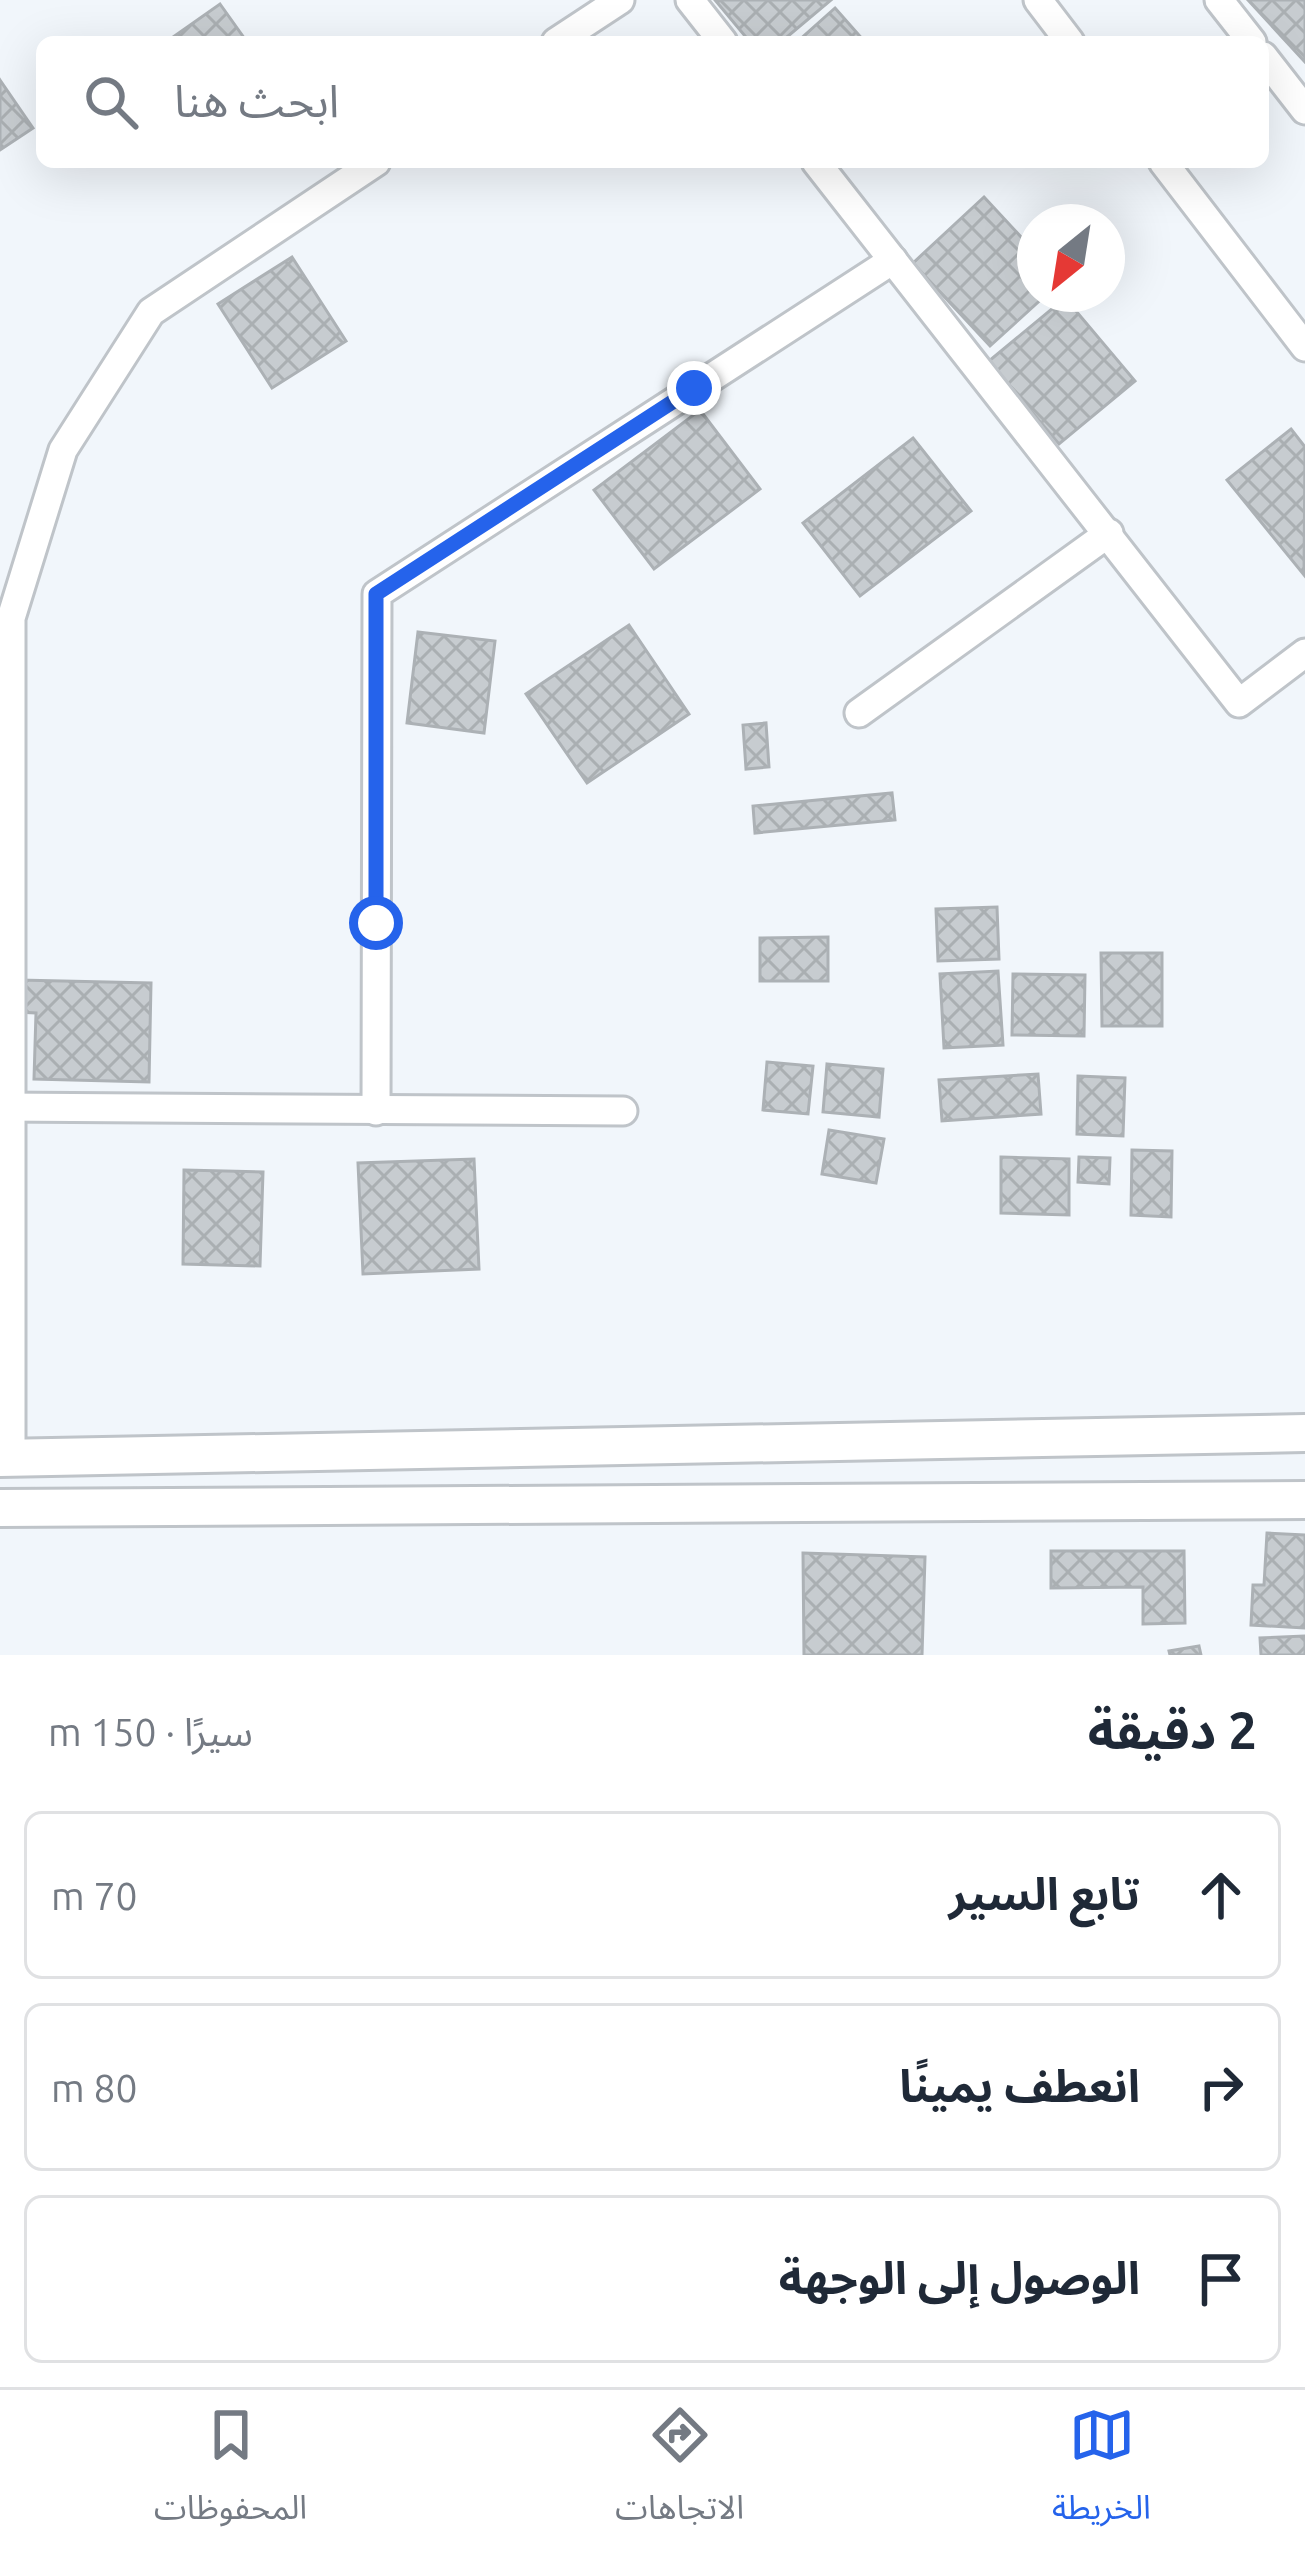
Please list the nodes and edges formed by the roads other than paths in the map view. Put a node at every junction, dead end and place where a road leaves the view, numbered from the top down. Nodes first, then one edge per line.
1 (620, 0) edge
2 (690, 0) edge
3 (1038, 0) edge
4 (1220, 0) edge
5 (565, 36) edge
6 (718, 36) edge
7 (1065, 36) edge
8 (1247, 36) edge
9 (1269, 64) edge
10 (1305, 110) edge
11 (367, 168) edge
12 (821, 168) edge
13 (1167, 168) edge
14 (893, 260) junction
15 (1305, 347) edge
16 (1109, 532) junction
17 (1305, 653) edge
18 (859, 713) dead end
19 (6, 1107) edge
20 (376, 1112) junction
21 (623, 1112) dead end
22 (1305, 1433) edge
23 (6, 1458) edge
24 (1305, 1500) edge
25 (0, 1508) edge

1 - 5 street
2 - 6 street
3 - 7 street
4 - 8 street
9 - 10 street
11 - 19 street
12 - 14 street
13 - 15 street
14 - 16 street
14 - 20 street
16 - 17 street
16 - 18 street
19 - 20 street
19 - 23 street
20 - 21 street
22 - 23 main road
24 - 25 main road

